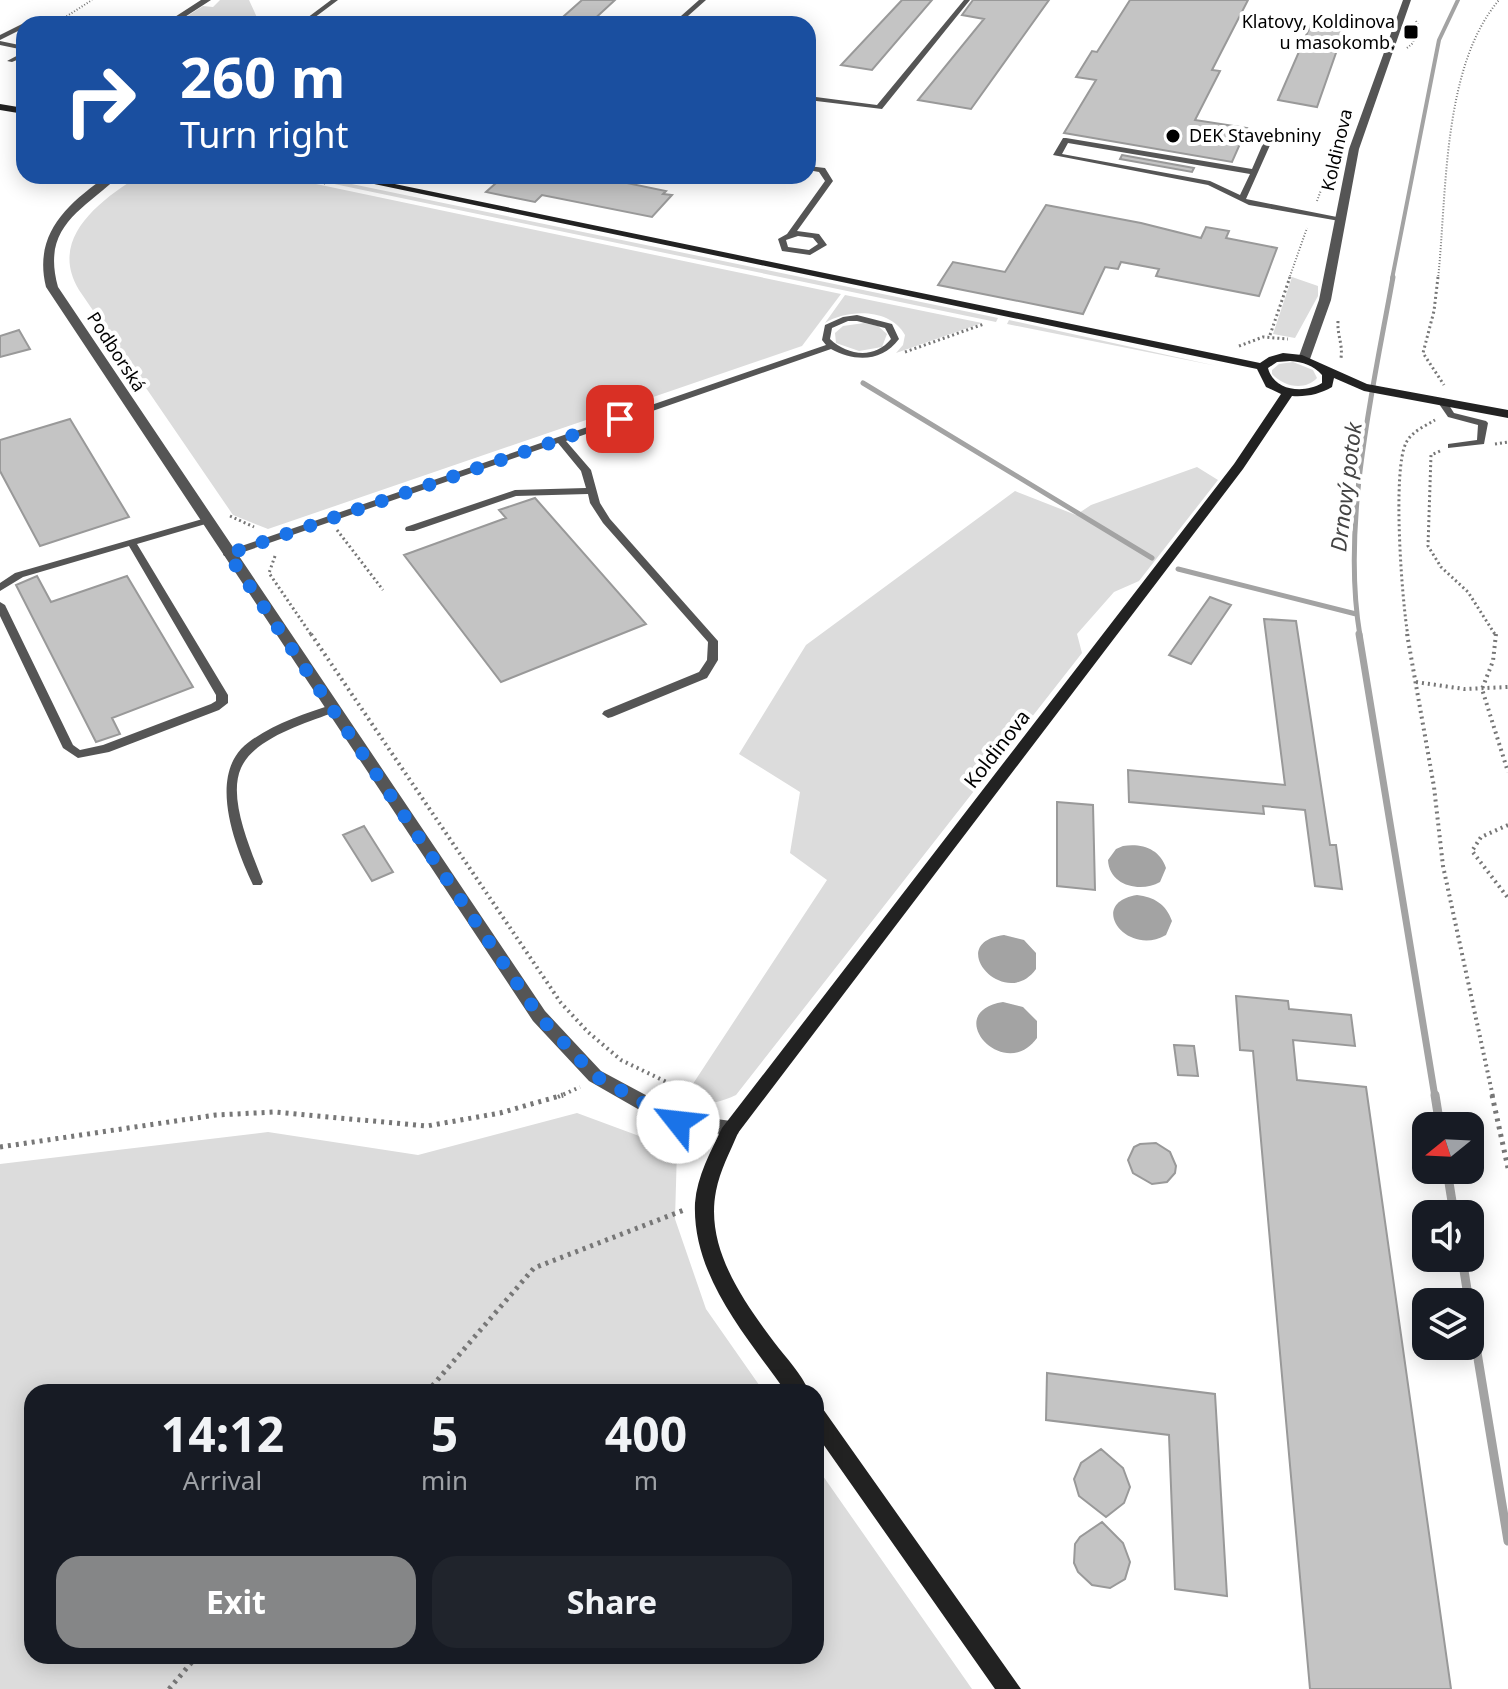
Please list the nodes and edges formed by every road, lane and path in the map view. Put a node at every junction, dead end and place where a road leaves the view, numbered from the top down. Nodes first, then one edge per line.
1 (92, 0) edge
2 (207, 0) edge
3 (335, 0) edge
4 (703, 0) edge
5 (967, 0) edge
6 (1407, 0) edge
7 (1499, 0) edge
8 (67, 16) edge
9 (181, 16) edge
10 (313, 16) edge
11 (684, 16) edge
12 (16, 57) edge
13 (10, 61) dead end
14 (816, 99) edge
15 (1271, 134) dead end
16 (1332, 159) dead end
17 (816, 169) edge
18 (1254, 172) junction
19 (105, 184) edge
20 (380, 184) edge
21 (1243, 198) junction
22 (1317, 200) dead end
23 (1312, 215) dead end
24 (1342, 220) junction
25 (791, 234) dead end
26 (1270, 335) dead end
27 (831, 346) junction
28 (1304, 359) junction
29 (1262, 367) junction
30 (1325, 370) junction
31 (1357, 385) junction
32 (1444, 386) dead end
33 (1324, 387) junction
34 (1289, 391) junction
35 (1442, 401) junction
36 (1508, 414) edge
37 (560, 440) junction
38 (1451, 446) joint
39 (593, 491) junction
40 (206, 521) junction
41 (335, 528) dead end
42 (410, 529) dead end
43 (133, 545) junction
44 (228, 554) junction
45 (0, 588) edge
46 (383, 590) dead end
47 (0, 605) edge
48 (1416, 682) junction
49 (1508, 687) edge
50 (1482, 689) junction
51 (331, 709) junction
52 (608, 714) dead end
53 (1508, 772) edge
54 (1508, 825) edge
55 (257, 882) dead end
56 (1508, 898) edge
57 (520, 940) dead end
58 (595, 1076) junction
59 (678, 1122) junction
60 (731, 1128) junction
61 (0, 1147) edge
62 (1508, 1168) edge
63 (705, 1202) junction
64 (434, 1384) edge
65 (793, 1384) edge
66 (824, 1427) edge
67 (190, 1664) edge
68 (169, 1689) edge
69 (1009, 1689) edge

1 - 8 path
2 - 9 street
3 - 10 lane
4 - 11 lane
5 - 14 lane
6 - 24 street, Koldinova
7 - 32 path
12 - 13 lane
15 - 18 lane
16 - 22 path
17 - 25 lane
18 - 21 lane
18 - 21 lane
19 - 40 street, Podborská
20 - 29 main road
21 - 24 lane
23 - 26 path
24 - 28 street, Koldinova
27 - 27 lane
27 - 37 lane
28 - 29 main road
28 - 30 main road
29 - 34 main road
30 - 31 main road
30 - 33 main road
31 - 33 main road
31 - 35 main road
33 - 34 main road
34 - 60 main road, Koldinova
35 - 36 main road
35 - 38 lane
35 - 48 path
37 - 39 lane
37 - 44 lane
38 - 50 path
39 - 42 lane
39 - 52 lane
40 - 43 lane
40 - 44 street, Podborská
41 - 46 path
43 - 45 lane
43 - 47 lane
44 - 51 street, Podborská
48 - 50 path
48 - 62 path
49 - 50 path
50 - 53 path
51 - 55 lane
51 - 58 street, Podborská
54 - 56 path
57 - 59 path
58 - 59 street, Podborská
58 - 61 path
59 - 60 street
60 - 63 main road, Koldinova
63 - 64 path
63 - 65 main road
66 - 69 main road
67 - 68 path

